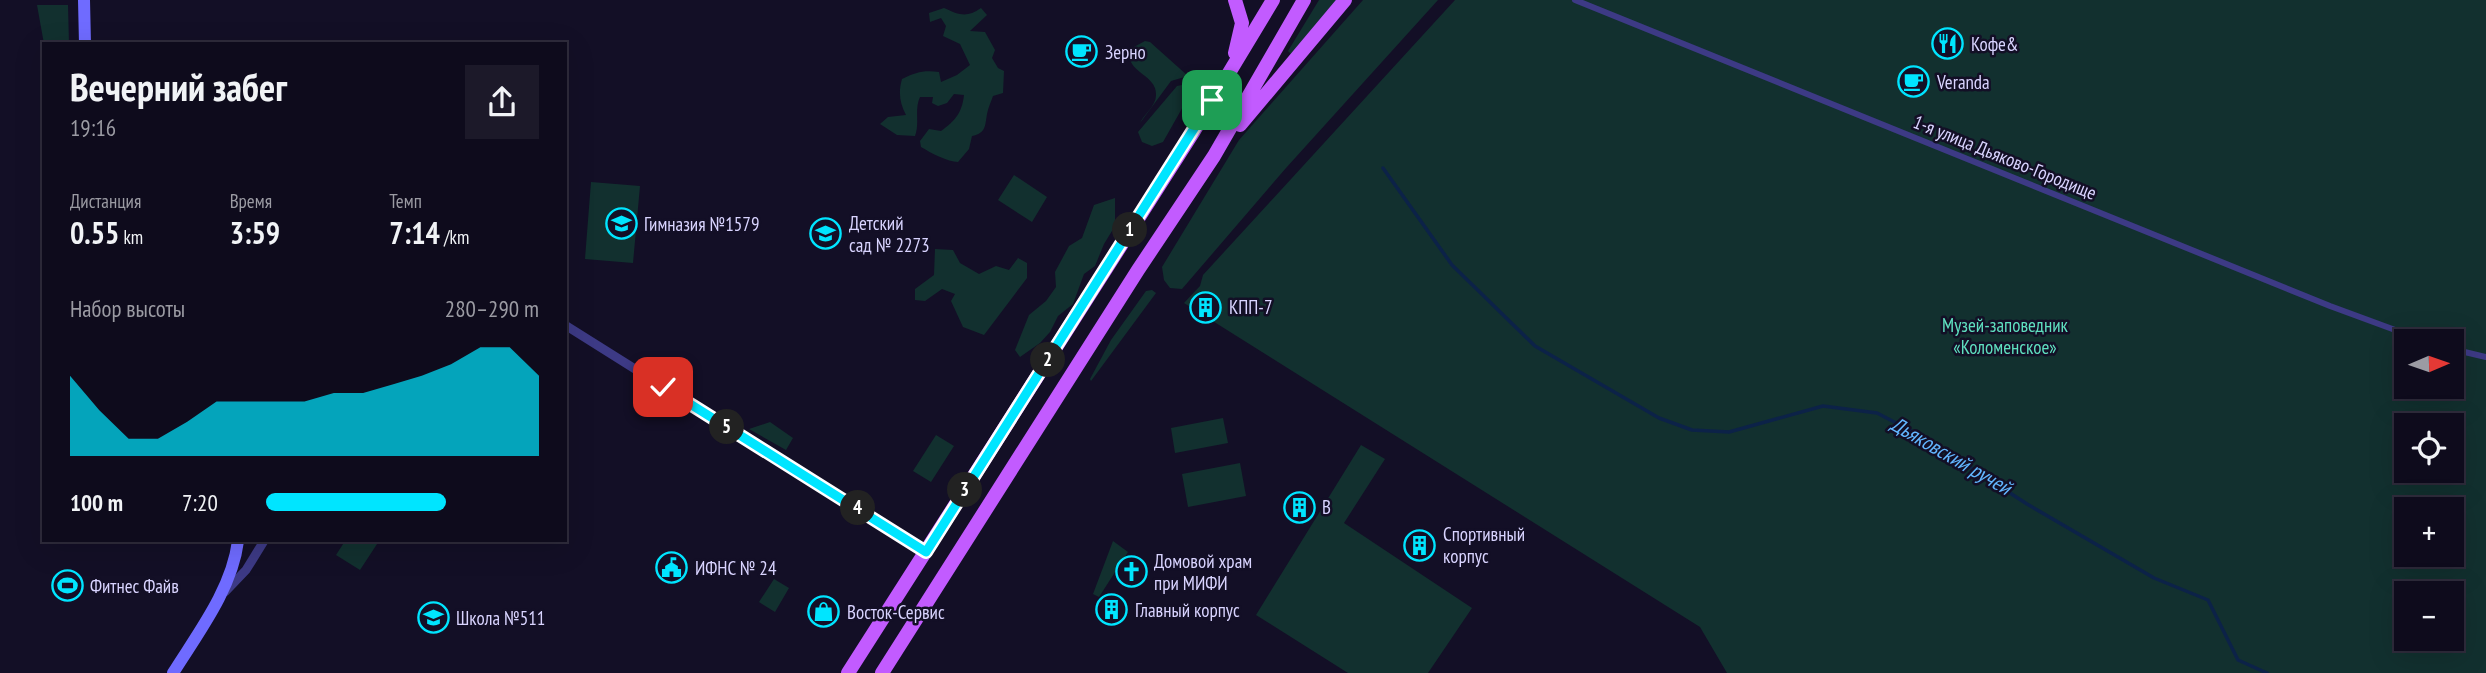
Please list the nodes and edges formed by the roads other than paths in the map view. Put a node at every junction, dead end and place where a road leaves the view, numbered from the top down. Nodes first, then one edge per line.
1 (84, 0) edge
2 (1235, 0) edge
3 (1273, 0) edge
4 (1304, 0) edge
5 (1345, 0) edge
6 (1575, 0) edge
7 (85, 42) edge
8 (1226, 77) junction
9 (1214, 156) junction
10 (567, 326) edge
11 (2394, 329) edge
12 (2464, 352) edge
13 (2486, 358) edge
14 (238, 542) edge
15 (263, 542) edge
16 (926, 552) junction
17 (218, 598) junction
18 (173, 673) edge
19 (848, 673) edge
20 (882, 673) edge

1 - 7 main road
2 - 8 main road
3 - 8 main road
4 - 9 main road
5 - 9 main road
6 - 11 street, 1-я улица Дьяково-Городище
8 - 16 main road
9 - 20 main road
10 - 16 street
12 - 13 street
14 - 17 main road
15 - 17 street
16 - 19 main road
17 - 18 main road

